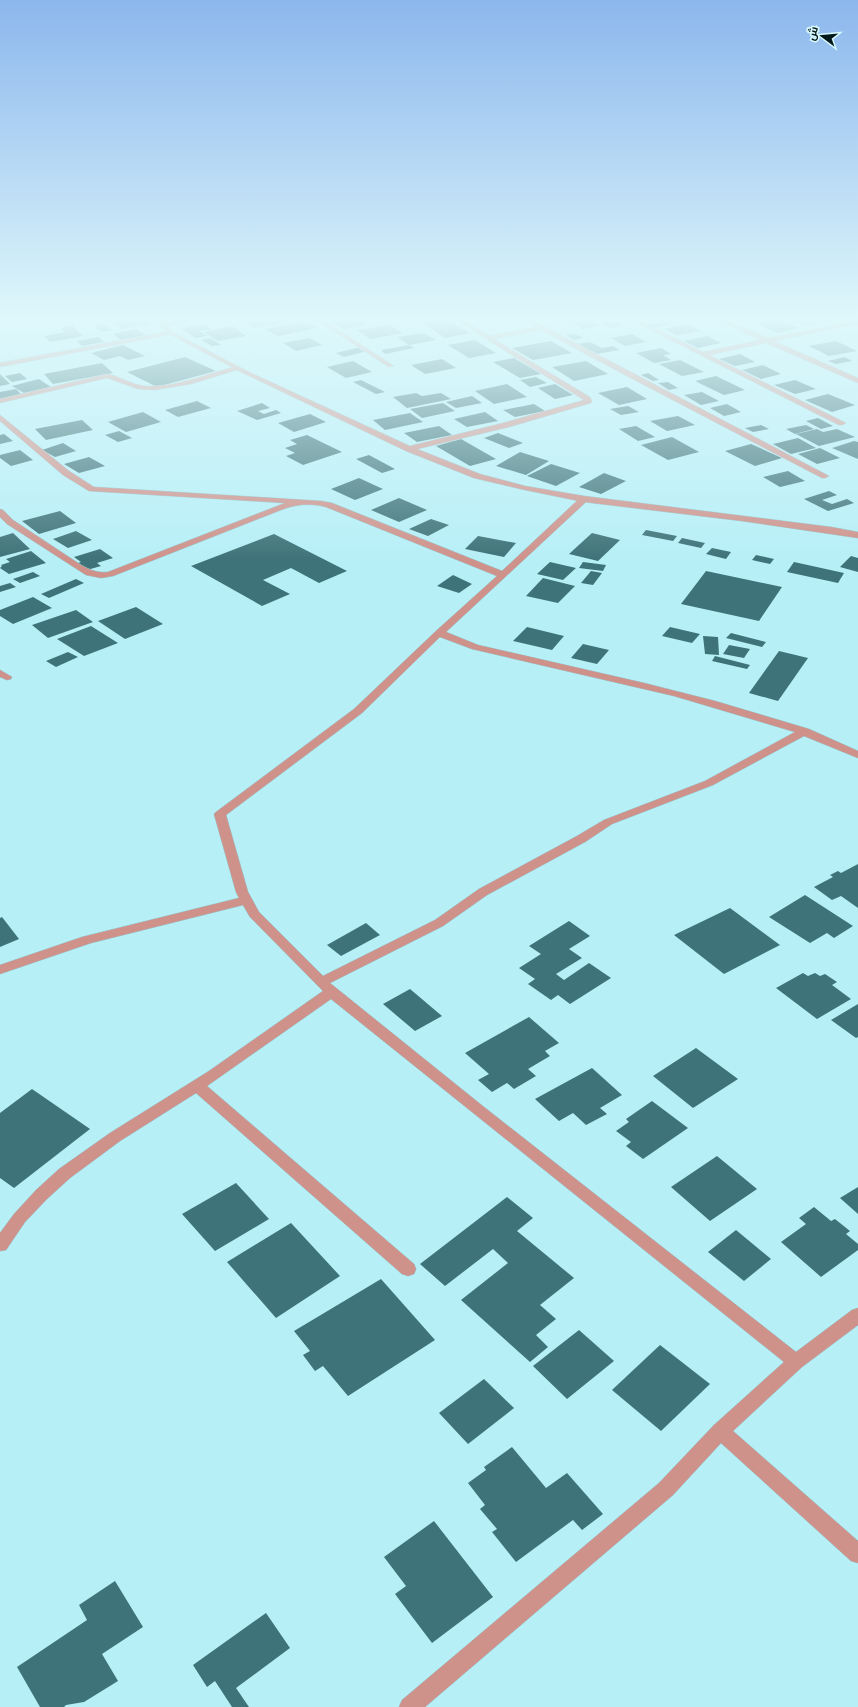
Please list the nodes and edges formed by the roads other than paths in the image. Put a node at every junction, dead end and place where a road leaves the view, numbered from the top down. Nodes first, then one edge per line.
1 (307, 401) edge
2 (588, 401) edge
3 (679, 401) edge
4 (798, 401) edge
5 (0, 417) edge
6 (842, 422) dead end
7 (3, 424) edge
8 (409, 449) junction
9 (825, 476) dead end
10 (584, 499) junction
11 (299, 501) junction
12 (0, 512) edge
13 (858, 536) edge
14 (503, 575) junction
15 (439, 633) junction
16 (805, 731) junction
17 (858, 755) edge
18 (246, 900) junction
19 (0, 970) edge
20 (326, 987) junction
21 (197, 1086) junction
22 (0, 1244) edge
23 (408, 1269) dead end
24 (858, 1314) edge
25 (796, 1362) junction
26 (720, 1431) junction
27 (858, 1554) edge
28 (409, 1707) edge

1 - 8 street
2 - 8 street
3 - 9 street
4 - 6 street
5 - 7 street
7 - 11 street
8 - 10 street
10 - 13 street
10 - 14 street
11 - 12 street
11 - 14 street
14 - 15 street
15 - 16 street
15 - 18 street
16 - 17 street
16 - 20 street
18 - 19 street
18 - 20 street
20 - 21 street
20 - 25 street
21 - 22 street
21 - 23 street
24 - 25 street
25 - 26 street
26 - 27 street
26 - 28 street

